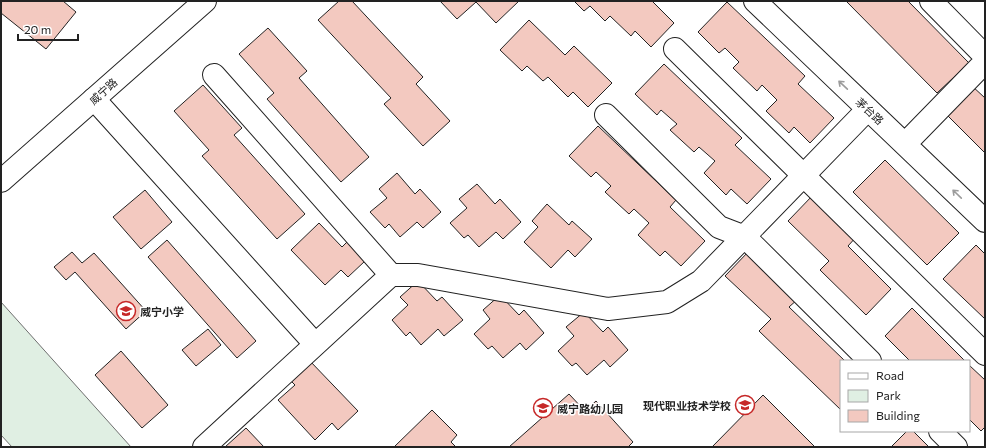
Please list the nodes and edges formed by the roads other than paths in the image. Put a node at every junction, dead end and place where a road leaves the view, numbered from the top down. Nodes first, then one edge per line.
1 (205, 1) edge
2 (754, 1) edge
3 (931, 1) edge
4 (675, 49) dead end
5 (983, 67) edge
6 (214, 75) dead end
7 (94, 98) junction
8 (868, 109) junction
9 (606, 115) dead end
10 (905, 144) junction
11 (804, 175) junction
12 (1, 181) edge
13 (985, 221) edge
14 (744, 236) junction
15 (392, 275) junction
16 (315, 344) junction
17 (985, 354) edge
18 (869, 360) edge
19 (941, 432) edge
20 (204, 447) edge
21 (956, 447) edge

1 - 7 street, 威宁路
8 -> 2 street, 茅台路
3 - 5 street
4 - 11 street
5 - 10 street
6 - 15 street
7 - 12 street, 威宁路
7 - 16 street
8 - 10 street, 茅台路
8 - 11 street
9 - 14 street
13 -> 10 street, 茅台路
11 - 14 street
11 - 17 street
14 - 15 street
14 - 18 street
15 - 16 street
16 - 20 street
19 - 21 street

